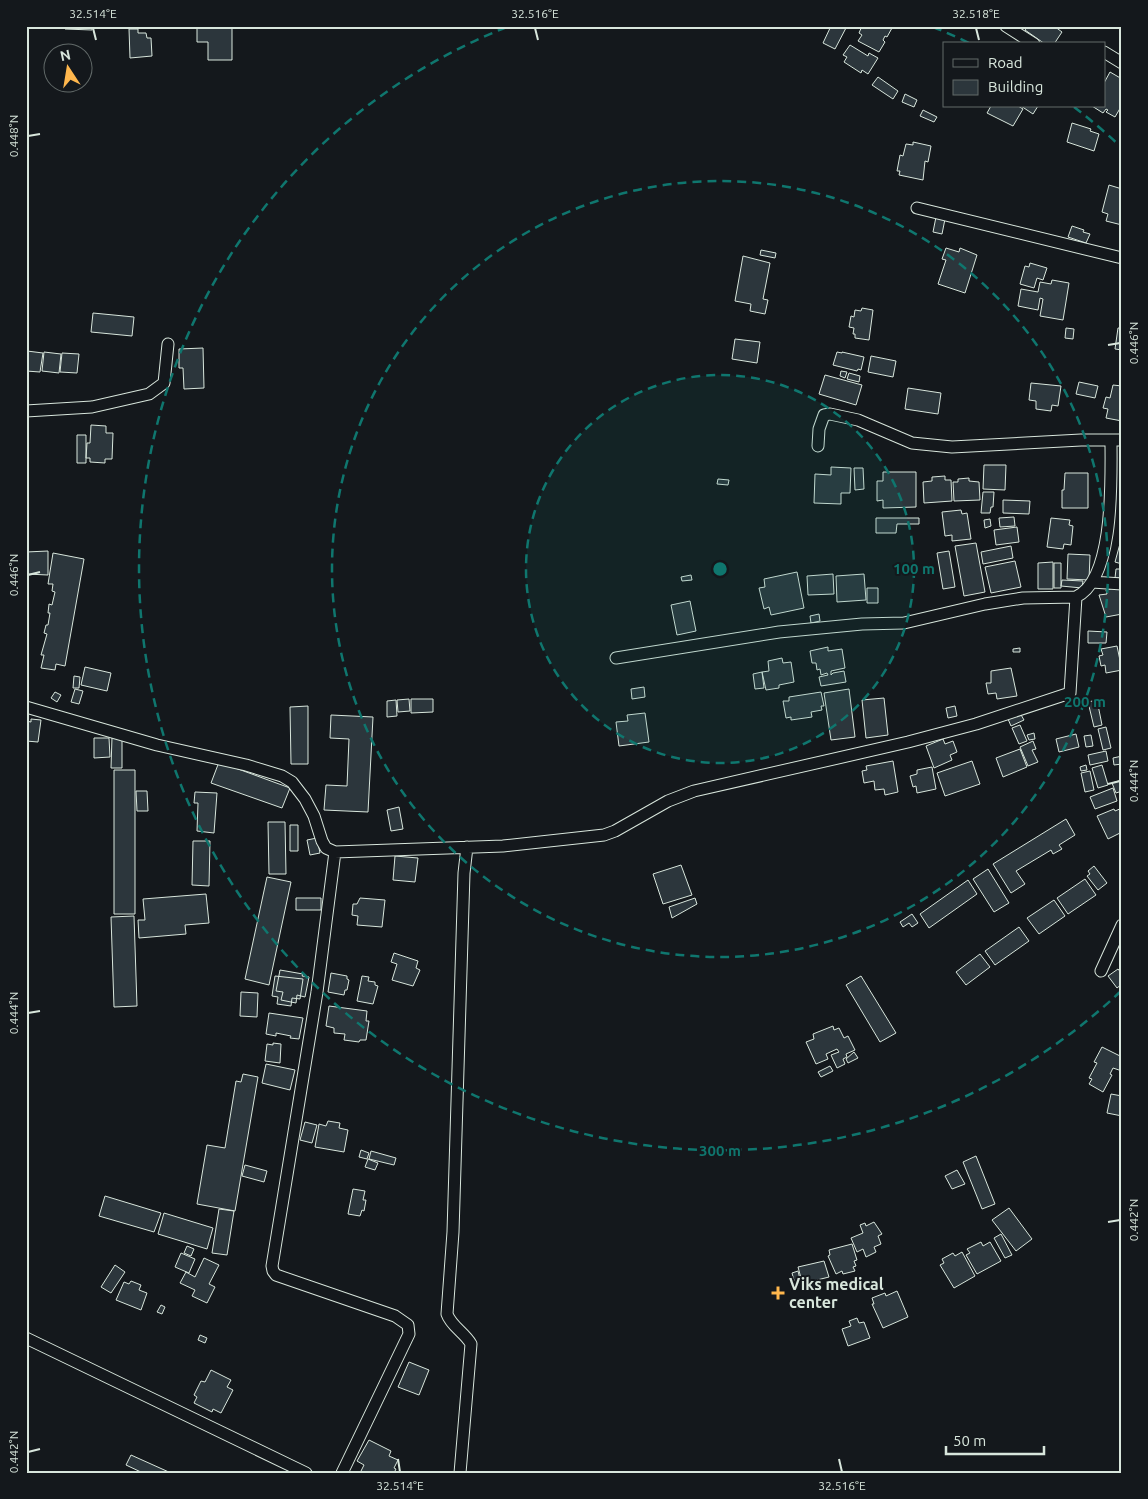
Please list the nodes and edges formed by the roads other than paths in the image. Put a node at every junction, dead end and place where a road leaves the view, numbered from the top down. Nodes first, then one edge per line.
1 (1006, 26) edge
2 (1031, 42) edge
3 (1106, 53) edge
4 (1122, 63) edge
5 (917, 208) dead end
6 (1122, 258) edge
7 (168, 344) dead end
8 (26, 411) edge
9 (1116, 440) edge
10 (818, 446) dead end
11 (1092, 582) junction
12 (1122, 584) edge
13 (1076, 597) junction
14 (616, 658) dead end
15 (26, 707) edge
16 (467, 847) junction
17 (335, 852) junction
18 (1122, 925) edge
19 (1101, 971) dead end
20 (26, 1338) edge
21 (306, 1473) edge
22 (342, 1473) edge
23 (460, 1473) edge

1 - 2 street
3 - 4 street
5 - 6 street
7 - 8 street
9 - 10 street
9 - 11 street
11 - 12 street
11 - 13 street
13 - 14 street
13 - 16 street
15 - 17 street
16 - 17 street
16 - 23 street
17 - 22 street
18 - 19 street
20 - 21 street

